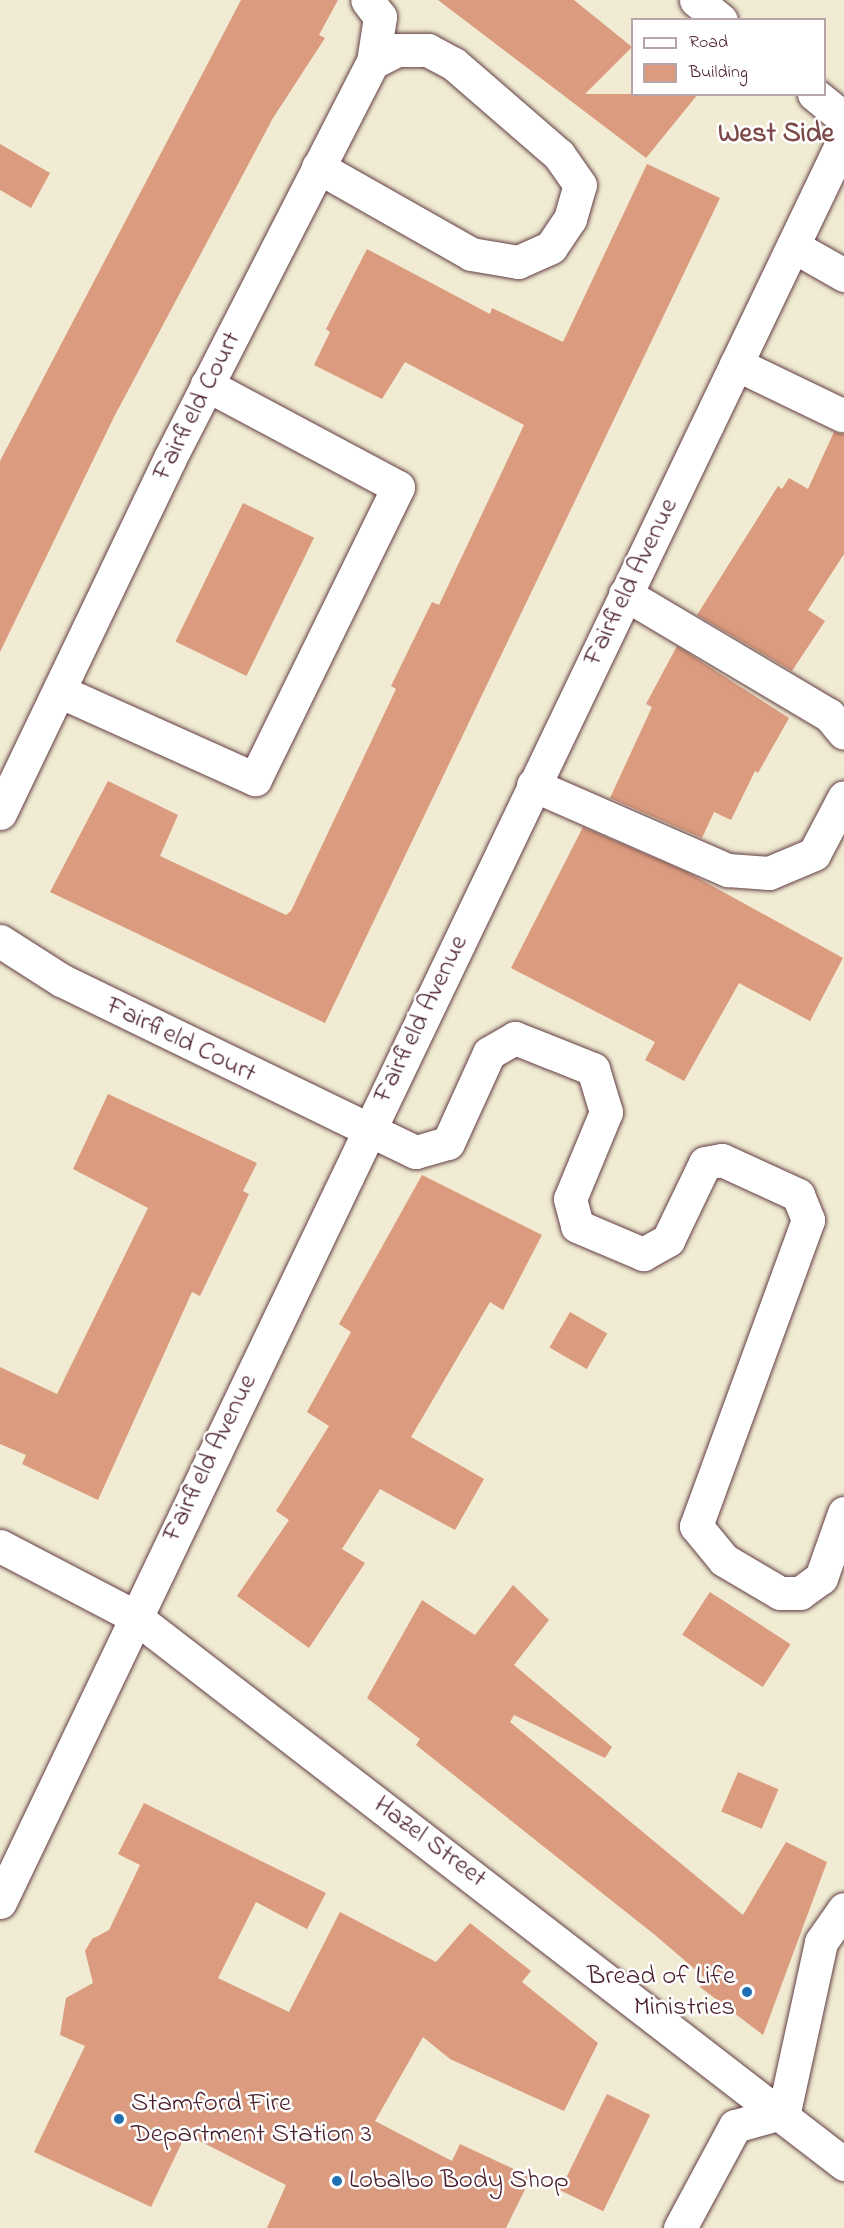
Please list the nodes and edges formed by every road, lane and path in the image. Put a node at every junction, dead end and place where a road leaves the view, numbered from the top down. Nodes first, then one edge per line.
1 (367, 0) edge
2 (696, 0) edge
3 (718, 18) edge
4 (372, 62) junction
5 (816, 96) edge
6 (844, 118) edge
7 (844, 139) edge
8 (318, 167) junction
9 (793, 246) junction
10 (844, 275) edge
11 (736, 364) junction
12 (207, 385) junction
13 (842, 415) dead end
14 (625, 594) junction
15 (59, 690) junction
16 (844, 733) edge
17 (533, 785) junction
18 (844, 797) edge
19 (0, 813) edge
20 (0, 941) edge
21 (366, 1132) junction
22 (844, 1513) edge
23 (0, 1546) edge
24 (134, 1616) junction
25 (0, 1902) edge
26 (844, 1909) edge
27 (784, 2112) junction
28 (844, 2164) edge
29 (680, 2228) edge

1 - 4 street, Fairfield Court
2 - 3 street
4 - 8 street, Fairfield Court
4 - 8 street
5 - 6 street
7 - 9 street, Fairfield Avenue
8 - 12 street, Fairfield Court
9 - 10 street
9 - 11 street, Fairfield Avenue
11 - 13 street
11 - 14 street, Fairfield Avenue
12 - 15 street, Fairfield Court
12 - 15 street
14 - 16 street
14 - 17 street, Fairfield Avenue
15 - 19 street, Fairfield Court
17 - 18 street
17 - 21 street, Fairfield Avenue
20 - 21 street, Fairfield Court
21 - 22 street, Fairfield Court
21 - 24 street, Fairfield Avenue
23 - 24 street, Hazel Street
24 - 25 street, Fairfield Avenue
24 - 27 street, Hazel Street
26 - 27 street
27 - 28 street, Hazel Street
27 - 29 street

